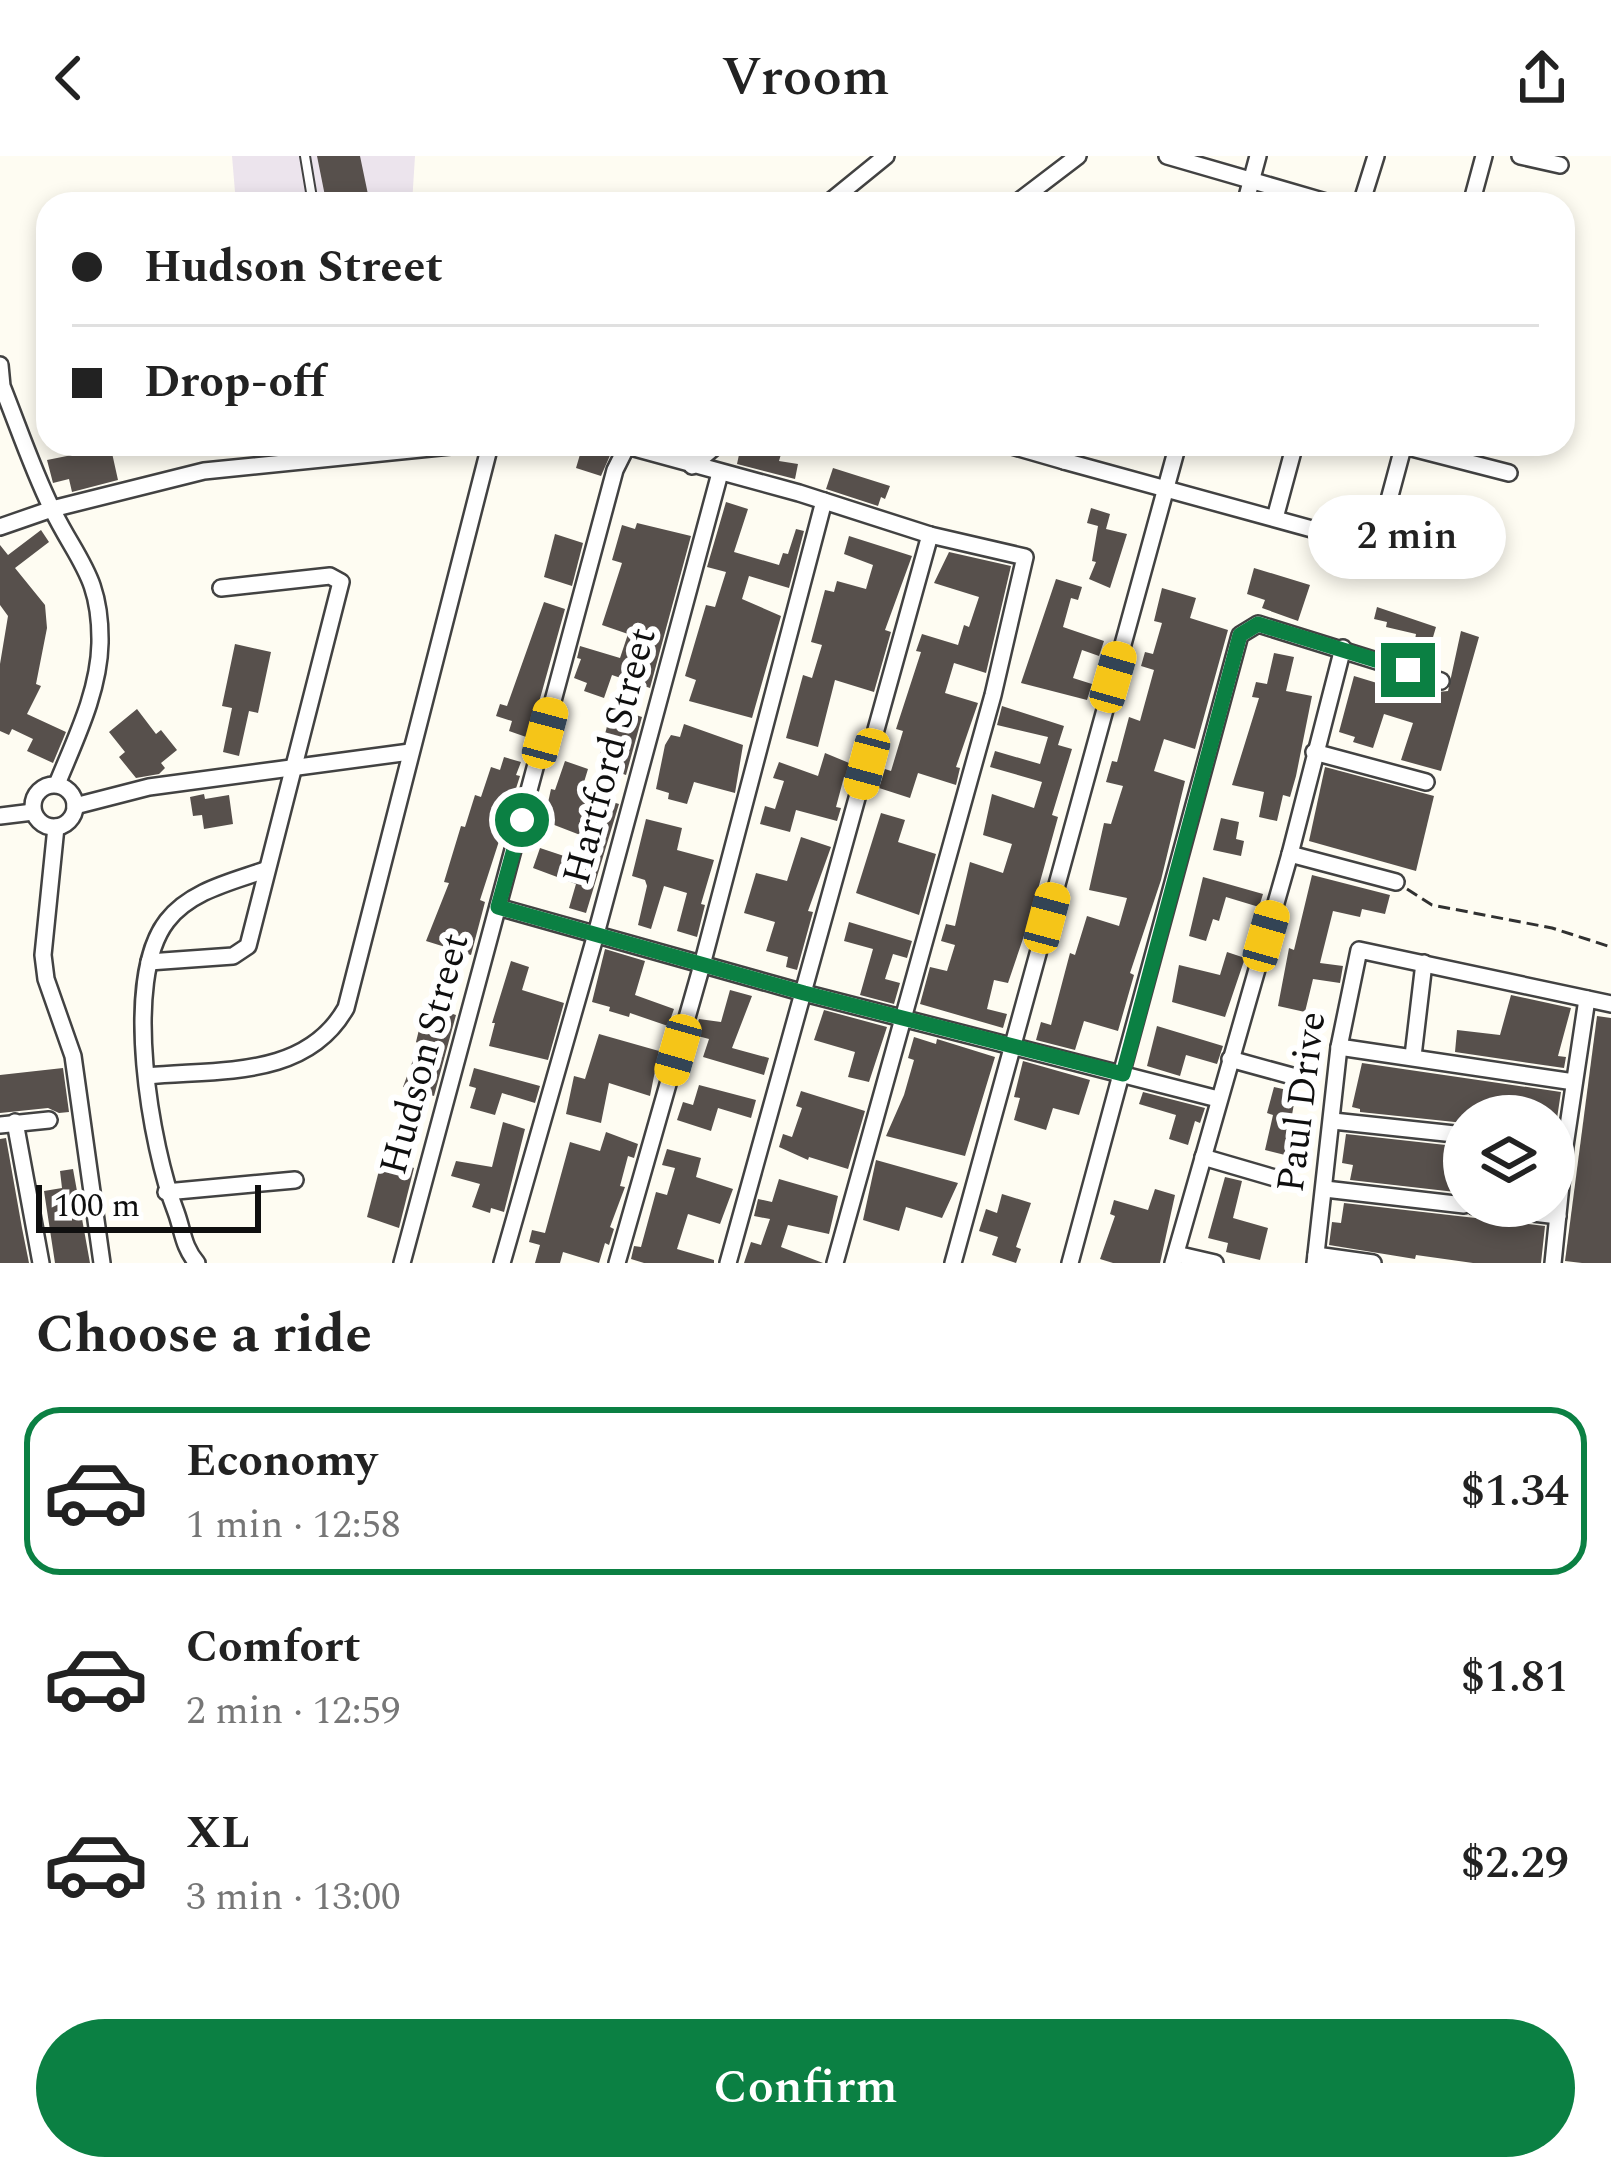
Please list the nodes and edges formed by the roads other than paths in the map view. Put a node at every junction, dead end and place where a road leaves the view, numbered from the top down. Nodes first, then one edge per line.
1 (305, 156) edge
2 (886, 156) edge
3 (1078, 156) edge
4 (1167, 156) edge
5 (1258, 156) edge
6 (1376, 156) edge
7 (1484, 156) edge
8 (1520, 156) edge
9 (1560, 165) dead end
10 (1251, 180) junction
11 (311, 192) edge
12 (842, 192) edge
13 (1031, 192) edge
14 (1248, 192) edge
15 (1292, 192) edge
16 (1365, 192) edge
17 (1474, 192) edge
18 (0, 365) edge
19 (352, 456) edge
20 (487, 456) edge
21 (622, 456) edge
22 (662, 456) edge
23 (704, 456) edge
24 (1077, 456) edge
25 (1175, 456) edge
26 (1292, 456) edge
27 (1401, 456) edge
28 (1447, 456) edge
29 (692, 466) junction
30 (1509, 472) dead end
31 (719, 473) junction
32 (1166, 487) junction
33 (824, 501) junction
34 (52, 509) junction
35 (1275, 518) junction
36 (0, 527) edge
37 (930, 535) junction
38 (1376, 548) junction
39 (1454, 568) dead end
40 (221, 588) dead end
41 (1343, 648) junction
42 (1441, 681) dead end
43 (410, 752) junction
44 (1314, 752) junction
45 (293, 769) junction
46 (1426, 782) dead end
47 (57, 784) junction
48 (75, 806) junction
49 (33, 812) junction
50 (0, 816) edge
51 (56, 827) junction
52 (1291, 854) junction
53 (265, 870) junction
54 (1396, 882) road end
55 (498, 907) junction
56 (596, 934) junction
57 (149, 962) junction
58 (1424, 963) junction
59 (702, 965) junction
60 (804, 993) junction
61 (1587, 999) junction
62 (1611, 1004) edge
63 (904, 1018) junction
64 (1012, 1047) junction
65 (1339, 1047) junction
66 (1413, 1056) junction
67 (1230, 1059) junction
68 (1123, 1074) junction
69 (148, 1076) junction
70 (1292, 1076) dead end
71 (1574, 1082) junction
72 (1571, 1095) edge
73 (1218, 1099) junction
74 (50, 1120) dead end
75 (1334, 1121) junction
76 (8, 1123) edge
77 (1443, 1134) edge
78 (1203, 1157) junction
79 (1275, 1178) dead end
80 (295, 1180) dead end
81 (1325, 1189) junction
82 (166, 1192) junction
83 (1443, 1203) edge
84 (1557, 1227) edge
85 (1174, 1258) edge
86 (1316, 1259) edge
87 (41, 1263) edge
88 (102, 1263) edge
89 (197, 1263) edge
90 (402, 1263) edge
91 (502, 1263) edge
92 (617, 1263) edge
93 (728, 1263) edge
94 (835, 1263) edge
95 (953, 1263) edge
96 (1070, 1263) edge
97 (1215, 1263) edge
98 (1373, 1263) edge
99 (1553, 1263) edge

1 - 11 lane
2 - 12 street
3 - 13 street
4 - 10 street
5 - 10 street
6 - 16 street
7 - 17 street
8 - 9 street
10 - 14 street
10 - 15 street
18 - 34 street
19 - 34 street
20 - 43 street
21 - 55 street, Hudson Street
22 - 29 street
23 - 29 street
24 - 32 street
25 - 32 street
26 - 35 street
27 - 38 street
28 - 30 street
29 - 31 street
31 - 33 street
31 - 56 street, Hartford Street
32 - 35 street
32 - 64 street
33 - 37 street
33 - 59 street
34 - 36 street
34 - 47 street
35 - 38 street
37 - 60 street
37 - 63 street
38 - 39 street
40 - 45 street
41 - 42 street
41 - 44 street
41 - 68 street
43 - 45 street
43 - 69 street
44 - 46 street
44 - 52 street
45 - 48 street
45 - 53 street
47 - 48 street
47 - 49 street
48 - 51 street
49 - 50 street
49 - 51 street
51 - 88 street
52 - 54 street
52 - 67 street
53 - 57 street
53 - 57 street
55 - 56 street
55 - 90 street, Hudson Street
56 - 59 street
56 - 91 street, Hartford Street
57 - 69 street
58 - 61 street
58 - 65 street, Paul Drive
58 - 66 street
59 - 60 street
59 - 92 street
60 - 63 street
60 - 93 street
61 - 62 street
61 - 71 street
63 - 64 street
63 - 94 street
64 - 68 street
64 - 95 street
65 - 66 street
65 - 75 street, Paul Drive
66 - 71 street
67 - 70 street
67 - 73 street
68 - 73 street
68 - 96 street
69 - 82 street
71 - 72 street
73 - 78 street
74 - 76 street
75 - 77 street
75 - 81 street, Paul Drive
76 - 87 street
78 - 79 street
78 - 85 street
80 - 82 street
81 - 83 street
81 - 86 street, Paul Drive
82 - 89 street
84 - 99 street
85 - 97 street
86 - 98 street

